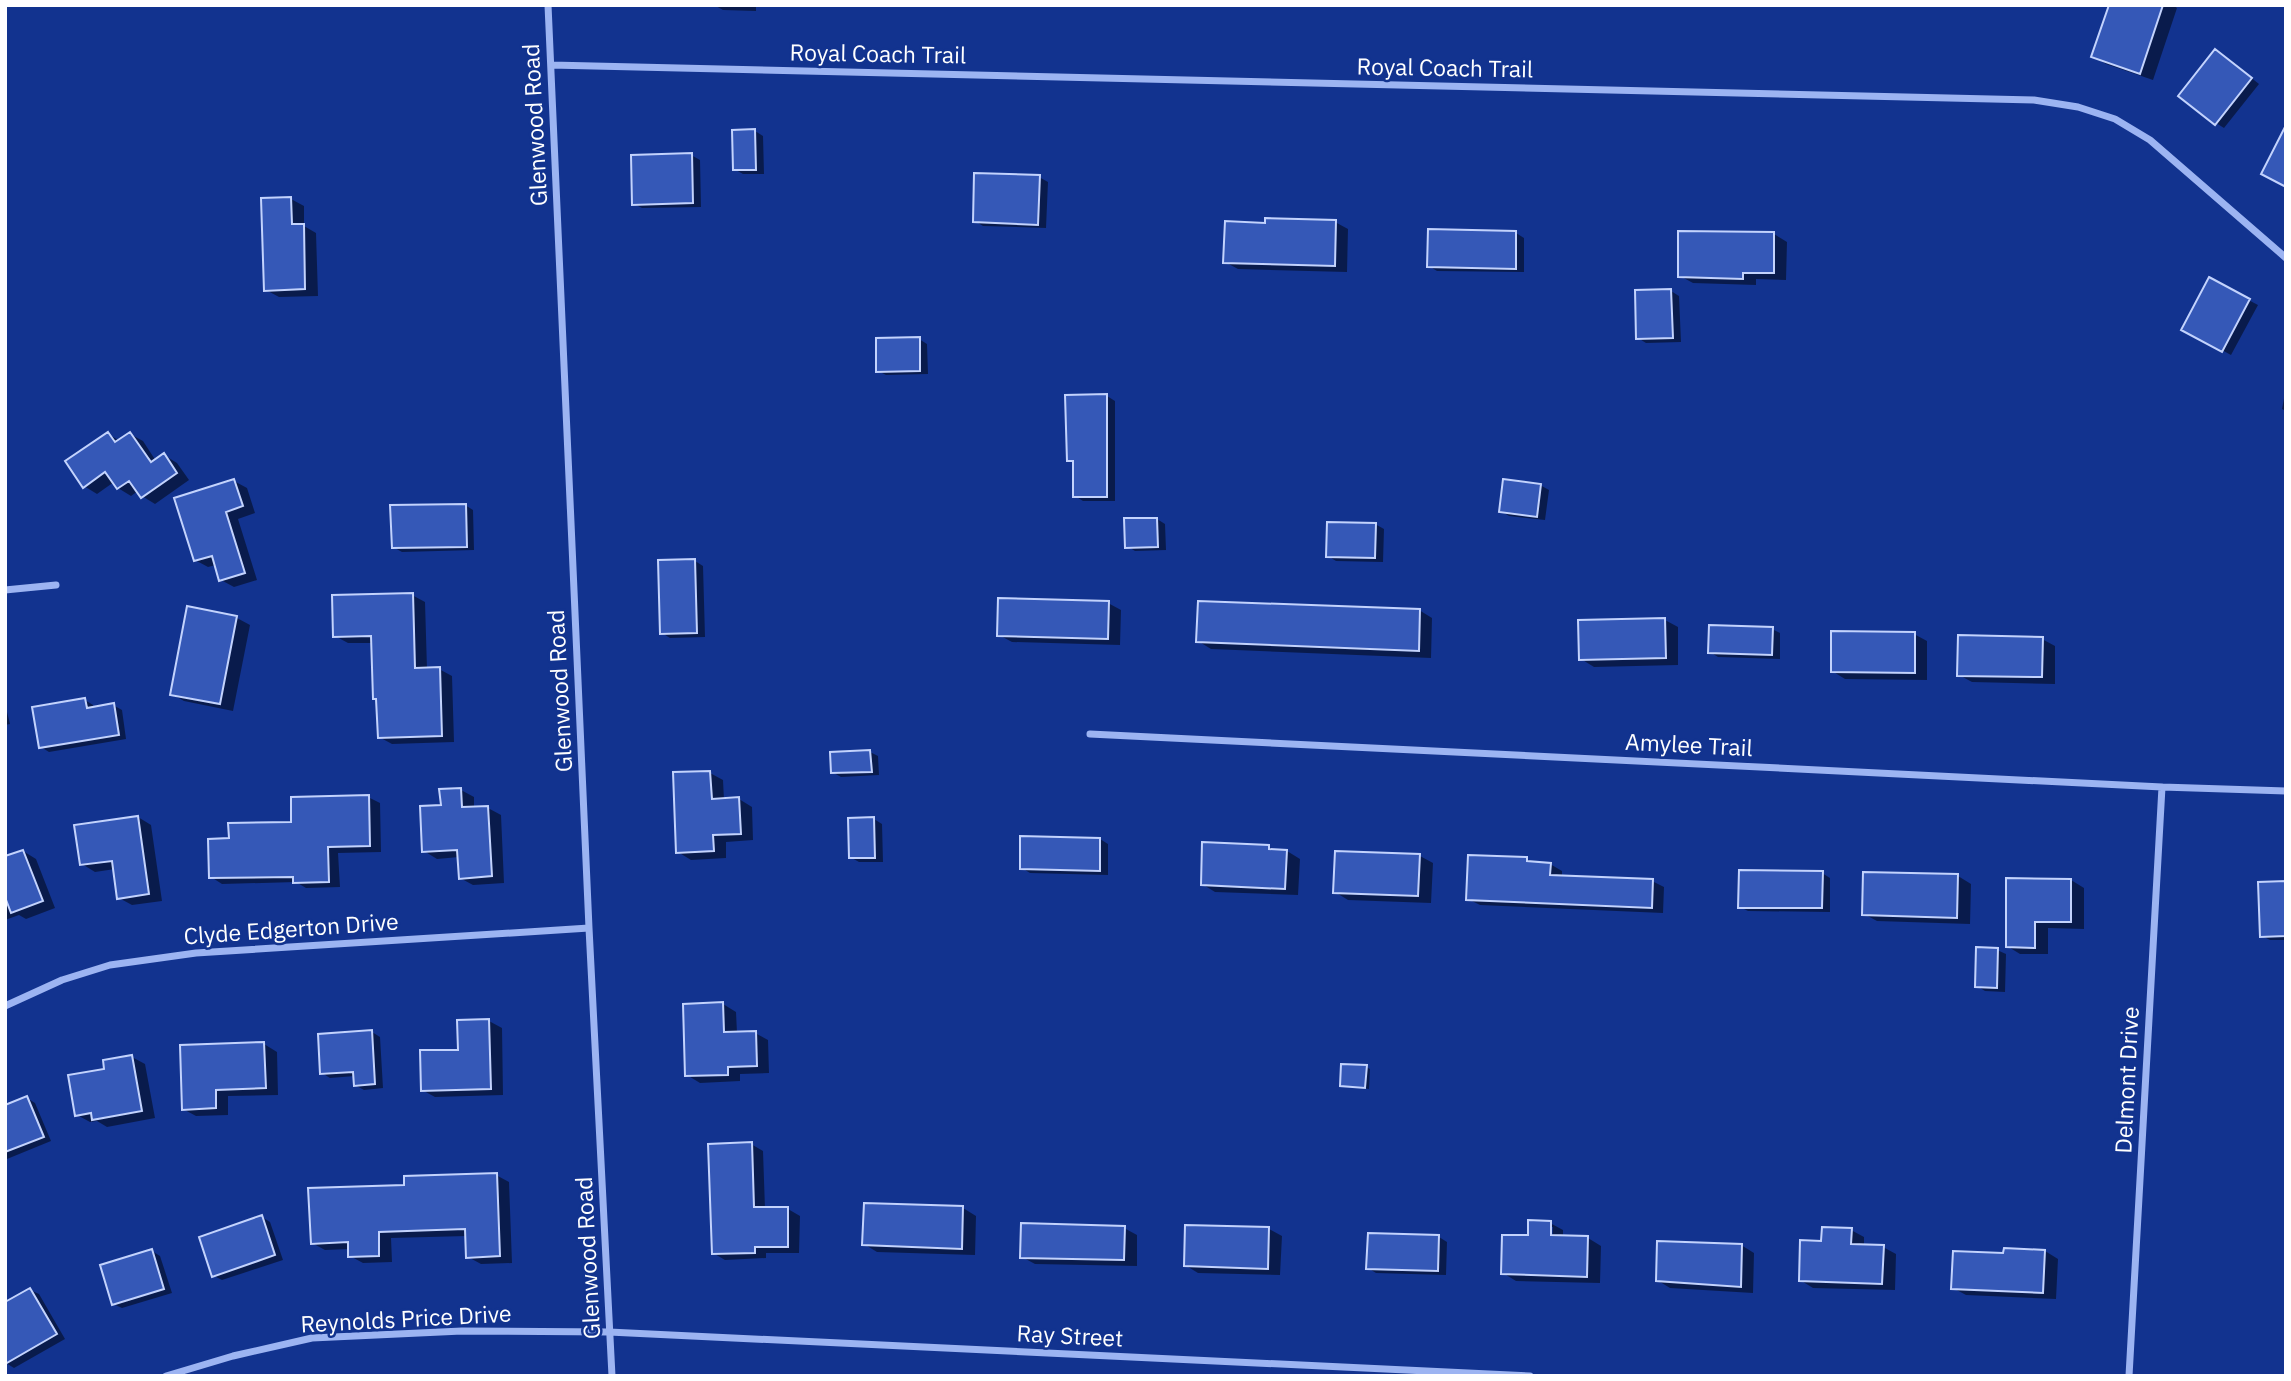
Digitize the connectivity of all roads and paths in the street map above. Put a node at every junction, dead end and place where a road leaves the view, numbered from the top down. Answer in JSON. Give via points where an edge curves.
{"nodes":[{"id":1,"x":548,"y":5,"type":"edge"},
{"id":2,"x":551,"y":65,"type":"junction"},
{"id":3,"x":2286,"y":258,"type":"edge"},
{"id":4,"x":56,"y":585,"type":"dead end"},
{"id":5,"x":5,"y":590,"type":"edge"},
{"id":6,"x":1090,"y":734,"type":"dead end"},
{"id":7,"x":2162,"y":787,"type":"junction"},
{"id":8,"x":2286,"y":790,"type":"edge"},
{"id":9,"x":589,"y":928,"type":"junction"},
{"id":10,"x":5,"y":1006,"type":"edge"},
{"id":11,"x":610,"y":1332,"type":"junction"},
{"id":12,"x":166,"y":1376,"type":"edge"},
{"id":13,"x":612,"y":1376,"type":"edge"},
{"id":14,"x":1530,"y":1376,"type":"edge"},
{"id":15,"x":2129,"y":1376,"type":"edge"}],
"edges":[{"from":1,"to":2,"type":"street","name":"Glenwood Road"},
{"from":2,"to":3,"type":"street","name":"Royal Coach Trail","via":[[2034,100],[2115,118],[2150,140]]},
{"from":2,"to":9,"type":"street","name":"Glenwood Road"},
{"from":4,"to":5,"type":"street"},
{"from":6,"to":7,"type":"street","name":"Amylee Trail"},
{"from":7,"to":8,"type":"street","name":"Amylee Trail"},
{"from":7,"to":15,"type":"street","name":"Delmont Drive"},
{"from":9,"to":10,"type":"street","name":"Clyde Edgerton Drive","via":[[209,952],[122,963],[62,980]]},
{"from":9,"to":11,"type":"street","name":"Glenwood Road"},
{"from":11,"to":12,"type":"street","name":"Reynolds Price Drive","via":[[462,1331],[312,1338]]},
{"from":11,"to":13,"type":"street","name":"Glenwood Road"},
{"from":11,"to":14,"type":"street","name":"Ray Street"}]}
